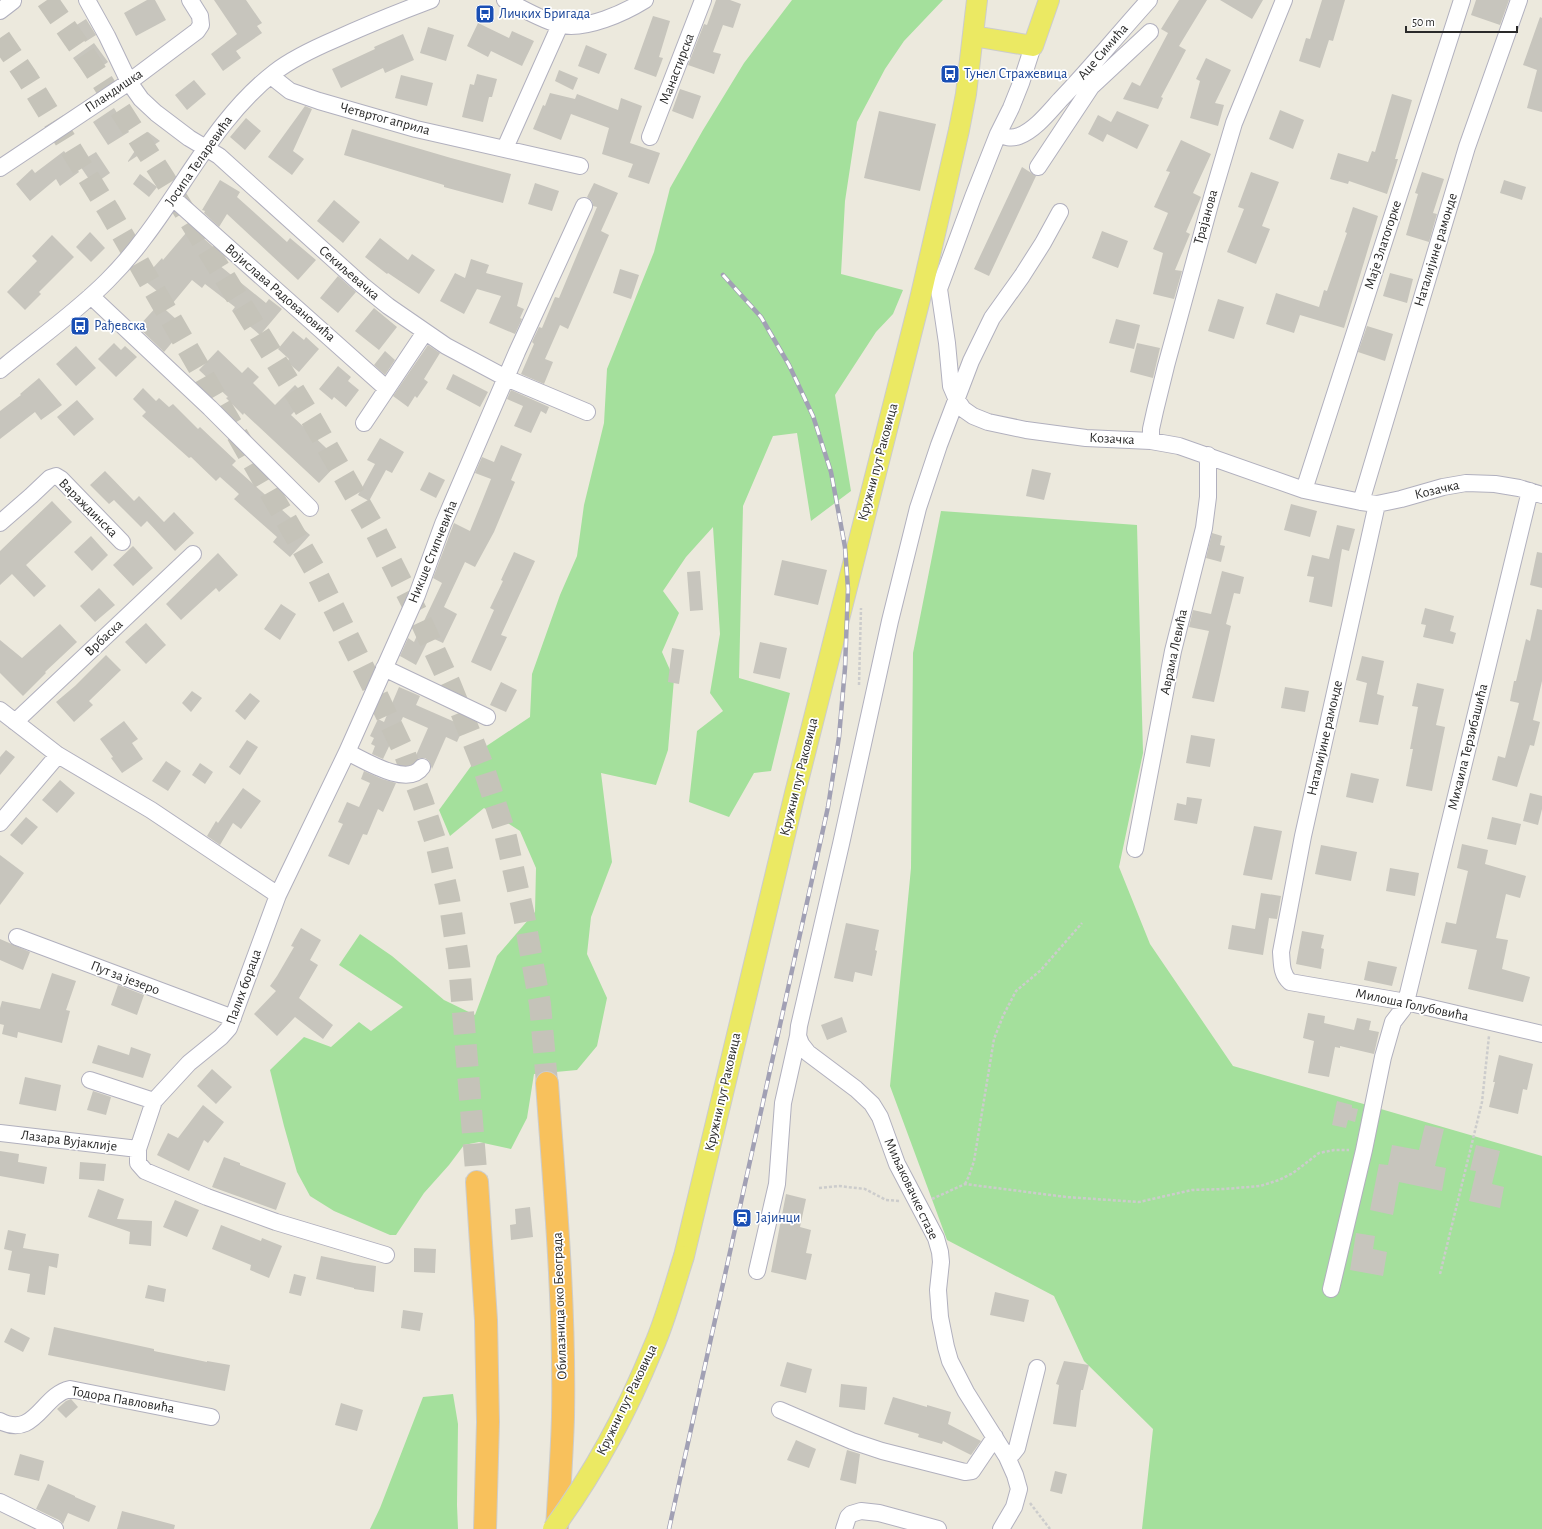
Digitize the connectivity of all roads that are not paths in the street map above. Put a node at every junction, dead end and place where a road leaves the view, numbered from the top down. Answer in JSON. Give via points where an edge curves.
{"nodes":[{"id":1,"x":87,"y":0,"type":"edge"},
{"id":2,"x":190,"y":0,"type":"edge"},
{"id":3,"x":431,"y":0,"type":"edge"},
{"id":4,"x":505,"y":0,"type":"edge"},
{"id":5,"x":646,"y":0,"type":"edge"},
{"id":6,"x":703,"y":0,"type":"edge"},
{"id":7,"x":977,"y":0,"type":"edge"},
{"id":8,"x":1049,"y":0,"type":"edge"},
{"id":9,"x":1149,"y":0,"type":"edge"},
{"id":10,"x":1284,"y":0,"type":"edge"},
{"id":11,"x":1462,"y":0,"type":"edge"},
{"id":12,"x":1519,"y":0,"type":"edge"},
{"id":13,"x":13,"y":1,"type":"dead end"},
{"id":14,"x":0,"y":12,"type":"edge"},
{"id":15,"x":560,"y":25,"type":"junction"},
{"id":16,"x":1150,"y":32,"type":"dead end"},
{"id":17,"x":973,"y":36,"type":"junction"},
{"id":18,"x":1033,"y":46,"type":"junction"},
{"id":19,"x":270,"y":76,"type":"junction"},
{"id":20,"x":129,"y":82,"type":"junction"},
{"id":21,"x":1085,"y":83,"type":"junction"},
{"id":22,"x":998,"y":134,"type":"junction"},
{"id":23,"x":650,"y":137,"type":"dead end"},
{"id":24,"x":206,"y":148,"type":"junction"},
{"id":25,"x":505,"y":148,"type":"junction"},
{"id":26,"x":580,"y":166,"type":"dead end"},
{"id":27,"x":1038,"y":167,"type":"dead end"},
{"id":28,"x":0,"y":168,"type":"edge"},
{"id":29,"x":173,"y":198,"type":"junction"},
{"id":30,"x":584,"y":206,"type":"dead end"},
{"id":31,"x":1060,"y":212,"type":"dead end"},
{"id":32,"x":91,"y":296,"type":"junction"},
{"id":33,"x":425,"y":332,"type":"junction"},
{"id":34,"x":0,"y":370,"type":"edge"},
{"id":35,"x":506,"y":378,"type":"junction"},
{"id":36,"x":387,"y":389,"type":"junction"},
{"id":37,"x":957,"y":400,"type":"junction"},
{"id":38,"x":587,"y":412,"type":"dead end"},
{"id":39,"x":364,"y":423,"type":"dead end"},
{"id":40,"x":1151,"y":441,"type":"junction"},
{"id":41,"x":1208,"y":455,"type":"junction"},
{"id":42,"x":1304,"y":490,"type":"junction"},
{"id":43,"x":1536,"y":493,"type":"edge"},
{"id":44,"x":1361,"y":502,"type":"junction"},
{"id":45,"x":1377,"y":504,"type":"junction"},
{"id":46,"x":310,"y":508,"type":"dead end"},
{"id":47,"x":0,"y":523,"type":"edge"},
{"id":48,"x":122,"y":542,"type":"dead end"},
{"id":49,"x":193,"y":554,"type":"dead end"},
{"id":50,"x":384,"y":668,"type":"junction"},
{"id":51,"x":0,"y":710,"type":"edge"},
{"id":52,"x":487,"y":717,"type":"dead end"},
{"id":53,"x":15,"y":722,"type":"junction"},
{"id":54,"x":347,"y":752,"type":"junction"},
{"id":55,"x":58,"y":755,"type":"junction"},
{"id":56,"x":422,"y":767,"type":"dead end"},
{"id":57,"x":0,"y":823,"type":"edge"},
{"id":58,"x":1135,"y":849,"type":"dead end"},
{"id":59,"x":278,"y":895,"type":"junction"},
{"id":60,"x":17,"y":937,"type":"dead end"},
{"id":61,"x":1284,"y":974,"type":"joint"},
{"id":62,"x":1406,"y":1002,"type":"junction"},
{"id":63,"x":233,"y":1018,"type":"junction"},
{"id":64,"x":1542,"y":1034,"type":"edge"},
{"id":65,"x":798,"y":1036,"type":"junction"},
{"id":66,"x":90,"y":1080,"type":"dead end"},
{"id":67,"x":547,"y":1083,"type":"tunnel mouth"},
{"id":68,"x":154,"y":1101,"type":"junction"},
{"id":69,"x":0,"y":1133,"type":"edge"},
{"id":70,"x":138,"y":1149,"type":"junction"},
{"id":71,"x":477,"y":1182,"type":"tunnel mouth"},
{"id":72,"x":386,"y":1255,"type":"dead end"},
{"id":73,"x":757,"y":1271,"type":"dead end"},
{"id":74,"x":1331,"y":1289,"type":"dead end"},
{"id":75,"x":1037,"y":1368,"type":"dead end"},
{"id":76,"x":780,"y":1410,"type":"dead end"},
{"id":77,"x":211,"y":1416,"type":"dead end"},
{"id":78,"x":0,"y":1421,"type":"edge"},
{"id":79,"x":995,"y":1436,"type":"junction"},
{"id":80,"x":1007,"y":1458,"type":"junction"},
{"id":81,"x":0,"y":1502,"type":"edge"},
{"id":82,"x":54,"y":1529,"type":"edge"},
{"id":83,"x":486,"y":1529,"type":"edge"},
{"id":84,"x":554,"y":1529,"type":"edge"},
{"id":85,"x":557,"y":1529,"type":"edge"},
{"id":86,"x":844,"y":1529,"type":"edge"},
{"id":87,"x":938,"y":1529,"type":"edge"},
{"id":88,"x":1001,"y":1529,"type":"edge"}],
"edges":[{"from":1,"to":20,"type":"street","name":"Секиљевачка"},
{"from":2,"to":20,"type":"street","name":"Пландишка","via":[[200,16],[201,25],[197,31]]},
{"from":3,"to":19,"type":"street","name":"Јосипа Теларевића","via":[[307,52]]},
{"from":4,"to":15,"type":"street"},
{"from":5,"to":15,"type":"street","via":[[598,21]]},
{"from":6,"to":23,"type":"street","name":"Манастирска"},
{"from":7,"to":17,"type":"main road","name":"Кружни пут Раковица"},
{"from":8,"to":18,"type":"main road"},
{"from":9,"to":21,"type":"street","name":"Аце Симића"},
{"from":10,"to":40,"type":"street","name":"Трајанова","via":[[1234,123],[1162,381]]},
{"from":11,"to":42,"type":"street","name":"Маје Златогорке"},
{"from":12,"to":44,"type":"street","name":"Наталијине рамонде","via":[[1465,154]]},
{"from":13,"to":14,"type":"street"},
{"from":15,"to":25,"type":"street"},
{"from":16,"to":21,"type":"street"},
{"from":17,"to":18,"type":"main road"},
{"from":17,"to":84,"type":"main road","name":"Кружни пут Раковица","bridge":true,"via":[[963,113],[920,299],[795,793],[684,1256],[654,1348],[591,1474]]},
{"from":18,"to":22,"type":"street","name":"Козачка","via":[[1022,84]]},
{"from":19,"to":24,"type":"street","name":"Јосипа Теларевића","via":[[224,122]]},
{"from":19,"to":25,"type":"street","name":"Четвртог априла","via":[[284,88],[319,101],[416,129]]},
{"from":20,"to":24,"type":"street","name":"Секиљевачка","via":[[141,99],[156,113]]},
{"from":20,"to":28,"type":"street","name":"Пландишка"},
{"from":21,"to":22,"type":"street","name":"Аце Симића","via":[[1025,133],[1010,138]]},
{"from":21,"to":27,"type":"street"},
{"from":22,"to":37,"type":"street","name":"Козачка","via":[[939,289],[950,379]]},
{"from":24,"to":29,"type":"street","name":"Јосипа Теларевића"},
{"from":24,"to":33,"type":"street","name":"Секиљевачка","via":[[219,156],[362,285]]},
{"from":25,"to":26,"type":"street","name":"Четвртог априла"},
{"from":29,"to":32,"type":"street","name":"Јосипа Теларевића","via":[[122,266]]},
{"from":29,"to":36,"type":"street","name":"Војислава Радовановића"},
{"from":30,"to":35,"type":"street","name":"Никше Стипчевића"},
{"from":31,"to":37,"type":"street","via":[[1043,243],[992,318],[971,361]]},
{"from":32,"to":34,"type":"street","name":"Јосипа Теларевића"},
{"from":32,"to":46,"type":"street","via":[[220,418]]},
{"from":33,"to":35,"type":"street","name":"Секиљевачка"},
{"from":33,"to":36,"type":"street"},
{"from":35,"to":38,"type":"street","name":"Секиљевачка"},
{"from":35,"to":50,"type":"street","name":"Никше Стипчевића","via":[[443,524],[417,595]]},
{"from":36,"to":39,"type":"street"},
{"from":37,"to":40,"type":"street","name":"Козачка","via":[[963,409],[973,416],[1004,426],[1078,437]]},
{"from":37,"to":65,"type":"street","via":[[916,515],[888,628]]},
{"from":40,"to":41,"type":"street","name":"Козачка"},
{"from":41,"to":42,"type":"street","name":"Козачка"},
{"from":41,"to":58,"type":"street","name":"Аврама Левића","via":[[1208,497],[1204,528],[1173,651]]},
{"from":42,"to":44,"type":"street","name":"Козачка"},
{"from":43,"to":45,"type":"street","name":"Козачка","via":[[1495,484],[1466,483]]},
{"from":43,"to":62,"type":"street","name":"Михаила Терзибашића"},
{"from":44,"to":45,"type":"street","name":"Козачка"},
{"from":45,"to":61,"type":"street","name":"Наталијине рамонде","via":[[1303,836],[1281,952]]},
{"from":47,"to":48,"type":"street","name":"Вараждинска","via":[[50,478],[56,476]]},
{"from":49,"to":53,"type":"street","name":"Врбаска"},
{"from":50,"to":52,"type":"street"},
{"from":50,"to":54,"type":"street","name":"Никше Стипчевића"},
{"from":51,"to":53,"type":"street"},
{"from":53,"to":55,"type":"street"},
{"from":54,"to":56,"type":"street","via":[[395,774],[413,775]]},
{"from":54,"to":59,"type":"street","name":"Никше Стипчевића"},
{"from":55,"to":57,"type":"street"},
{"from":55,"to":59,"type":"street","via":[[151,810]]},
{"from":59,"to":63,"type":"street","name":"Палих бораца"},
{"from":60,"to":63,"type":"street","name":"Пут за језеро"},
{"from":61,"to":62,"type":"street","name":"Милоша Голубовића","via":[[1290,982]]},
{"from":62,"to":64,"type":"street","name":"Милоша Голубовића"},
{"from":62,"to":74,"type":"street","name":"Михаила Терзибашића","via":[[1390,1030]]},
{"from":63,"to":68,"type":"street","name":"Палих бораца","via":[[227,1032],[188,1063]]},
{"from":65,"to":73,"type":"street","via":[[783,1103],[776,1184]]},
{"from":65,"to":79,"type":"street","name":"Миљаковачке стазе","via":[[808,1053],[856,1089],[872,1104],[880,1117],[897,1164],[936,1238],[941,1262],[938,1290],[940,1317],[950,1361],[966,1392]]},
{"from":66,"to":68,"type":"street"},
{"from":67,"to":85,"type":"highway","name":"Обилазница око Београда","via":[[558,1240],[562,1345],[563,1417]]},
{"from":68,"to":70,"type":"street","name":"Палих бораца"},
{"from":69,"to":70,"type":"street","name":"Лазара Вујаклије"},
{"from":70,"to":72,"type":"street","via":[[138,1163],[145,1171],[276,1222]]},
{"from":71,"to":83,"type":"highway","via":[[486,1328]]},
{"from":75,"to":80,"type":"street","via":[[1017,1448]]},
{"from":76,"to":79,"type":"street","via":[[867,1446],[965,1472],[972,1471]]},
{"from":77,"to":78,"type":"street","name":"Тодора Павловића","via":[[70,1388],[61,1392],[37,1415],[21,1425]]},
{"from":79,"to":80,"type":"street","name":"Миљаковачке стазе"},
{"from":80,"to":88,"type":"street","name":"Миљаковачке стазе","via":[[1019,1489],[1014,1507]]},
{"from":81,"to":82,"type":"street"},
{"from":86,"to":87,"type":"street","via":[[851,1514],[861,1511]]}]}
